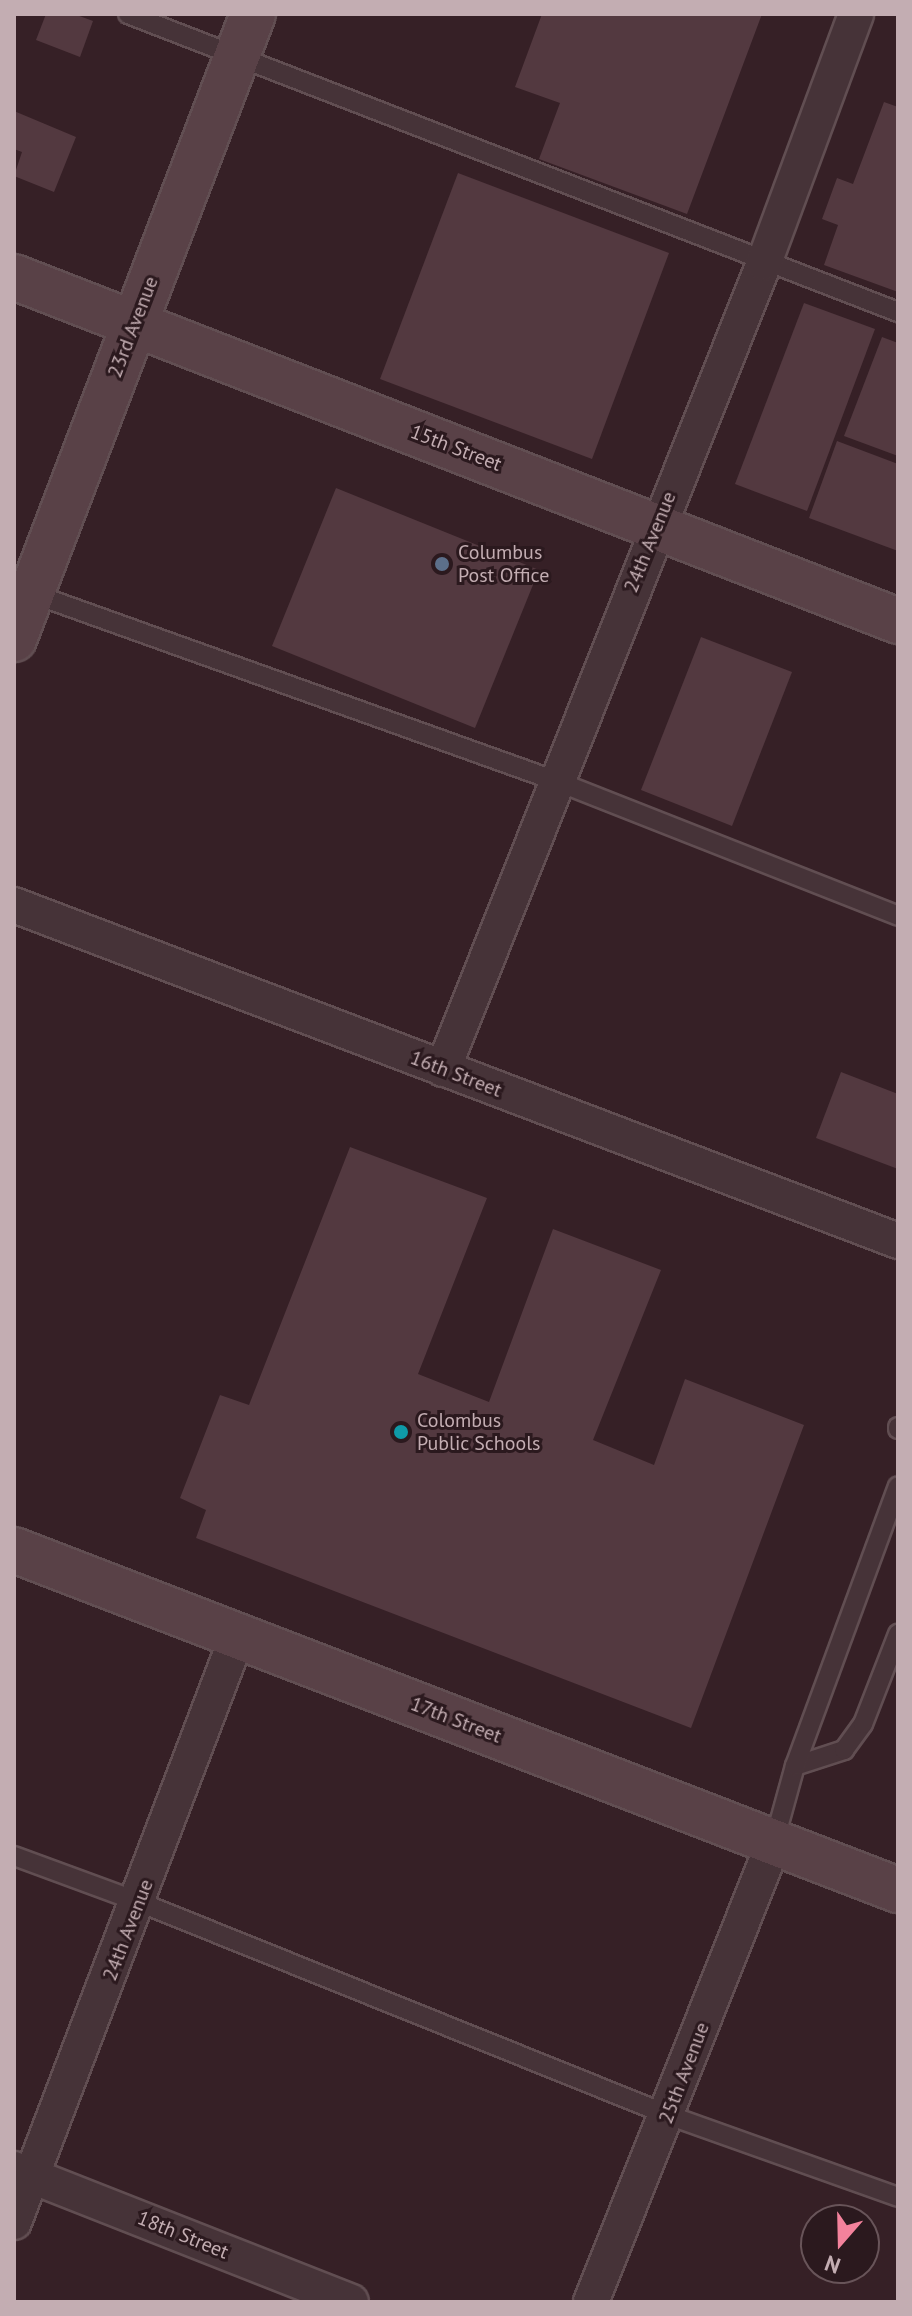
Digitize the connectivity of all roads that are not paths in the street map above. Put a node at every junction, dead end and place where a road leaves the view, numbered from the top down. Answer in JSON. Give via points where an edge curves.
{"nodes":[{"id":1,"x":128,"y":14,"type":"edge"},
{"id":2,"x":253,"y":14,"type":"edge"},
{"id":3,"x":856,"y":14,"type":"edge"},
{"id":4,"x":235,"y":58,"type":"junction"},
{"id":5,"x":764,"y":263,"type":"junction"},
{"id":6,"x":14,"y":277,"type":"edge"},
{"id":7,"x":898,"y":312,"type":"edge"},
{"id":8,"x":134,"y":324,"type":"junction"},
{"id":9,"x":657,"y":525,"type":"junction"},
{"id":10,"x":24,"y":590,"type":"edge"},
{"id":11,"x":898,"y":621,"type":"edge"},
{"id":12,"x":14,"y":639,"type":"edge"},
{"id":13,"x":556,"y":781,"type":"junction"},
{"id":14,"x":14,"y":905,"type":"edge"},
{"id":15,"x":898,"y":916,"type":"edge"},
{"id":16,"x":443,"y":1069,"type":"junction"},
{"id":17,"x":898,"y":1241,"type":"edge"},
{"id":18,"x":898,"y":1486,"type":"edge"},
{"id":19,"x":14,"y":1550,"type":"edge"},
{"id":20,"x":898,"y":1634,"type":"edge"},
{"id":21,"x":237,"y":1637,"type":"junction"},
{"id":22,"x":795,"y":1766,"type":"junction"},
{"id":23,"x":774,"y":1842,"type":"junction"},
{"id":24,"x":14,"y":1856,"type":"edge"},
{"id":25,"x":898,"y":1890,"type":"edge"},
{"id":26,"x":139,"y":1902,"type":"junction"},
{"id":27,"x":668,"y":2115,"type":"junction"},
{"id":28,"x":23,"y":2173,"type":"edge"},
{"id":29,"x":898,"y":2197,"type":"edge"},
{"id":30,"x":14,"y":2222,"type":"edge"},
{"id":31,"x":351,"y":2302,"type":"edge"},
{"id":32,"x":591,"y":2302,"type":"edge"}],
"edges":[{"from":1,"to":4,"type":"lane"},
{"from":2,"to":4,"type":"main road","name":"23rd Avenue"},
{"from":3,"to":5,"type":"street","name":"24th Avenue"},
{"from":4,"to":5,"type":"lane"},
{"from":4,"to":8,"type":"main road","name":"23rd Avenue"},
{"from":5,"to":7,"type":"lane"},
{"from":5,"to":9,"type":"street","name":"24th Avenue"},
{"from":6,"to":8,"type":"main road","name":"15th Street"},
{"from":8,"to":9,"type":"main road","name":"15th Street"},
{"from":8,"to":10,"type":"main road","name":"23rd Avenue"},
{"from":9,"to":11,"type":"main road","name":"15th Street"},
{"from":9,"to":13,"type":"street","name":"24th Avenue"},
{"from":10,"to":12,"type":"main road","name":"23rd Avenue"},
{"from":10,"to":13,"type":"lane"},
{"from":13,"to":15,"type":"lane"},
{"from":13,"to":16,"type":"street","name":"24th Avenue"},
{"from":14,"to":16,"type":"street","name":"16th Street"},
{"from":16,"to":17,"type":"street","name":"16th Street"},
{"from":18,"to":22,"type":"lane"},
{"from":19,"to":21,"type":"main road","name":"17th Street"},
{"from":20,"to":22,"type":"lane","via":[[863,1724],[844,1750]]},
{"from":21,"to":23,"type":"main road","name":"17th Street"},
{"from":21,"to":26,"type":"street","name":"24th Avenue"},
{"from":22,"to":23,"type":"lane"},
{"from":23,"to":25,"type":"main road","name":"17th Street"},
{"from":23,"to":27,"type":"street","name":"25th Avenue"},
{"from":24,"to":26,"type":"lane"},
{"from":26,"to":27,"type":"lane"},
{"from":26,"to":28,"type":"street","name":"24th Avenue"},
{"from":27,"to":29,"type":"lane"},
{"from":27,"to":32,"type":"street","name":"25th Avenue"},
{"from":28,"to":30,"type":"street","name":"24th Avenue"},
{"from":28,"to":31,"type":"street","name":"18th Street"}]}
